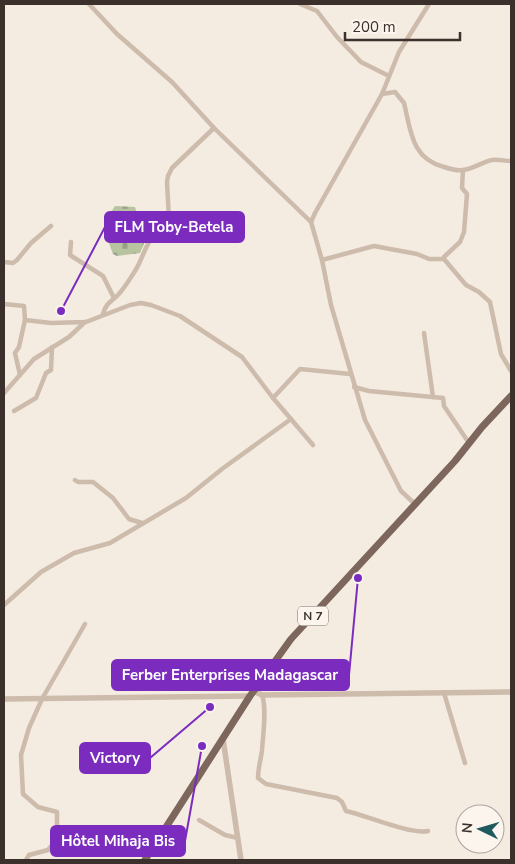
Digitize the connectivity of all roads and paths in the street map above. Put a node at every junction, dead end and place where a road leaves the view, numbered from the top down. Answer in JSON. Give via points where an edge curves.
{"nodes":[{"id":1,"x":89,"y":4,"type":"edge"},
{"id":2,"x":300,"y":4,"type":"edge"},
{"id":3,"x":429,"y":4,"type":"edge"},
{"id":4,"x":390,"y":76,"type":"junction"},
{"id":5,"x":382,"y":94,"type":"junction"},
{"id":6,"x":214,"y":128,"type":"junction"},
{"id":7,"x":511,"y":160,"type":"edge"},
{"id":8,"x":463,"y":170,"type":"junction"},
{"id":9,"x":311,"y":222,"type":"junction"},
{"id":10,"x":51,"y":226,"type":"dead end"},
{"id":11,"x":71,"y":242,"type":"dead end"},
{"id":12,"x":444,"y":259,"type":"junction"},
{"id":13,"x":322,"y":260,"type":"junction"},
{"id":14,"x":4,"y":262,"type":"edge"},
{"id":15,"x":114,"y":298,"type":"junction"},
{"id":16,"x":4,"y":304,"type":"edge"},
{"id":17,"x":103,"y":314,"type":"junction"},
{"id":18,"x":25,"y":320,"type":"junction"},
{"id":19,"x":86,"y":322,"type":"junction"},
{"id":20,"x":424,"y":333,"type":"dead end"},
{"id":21,"x":52,"y":347,"type":"junction"},
{"id":22,"x":511,"y":371,"type":"edge"},
{"id":23,"x":350,"y":374,"type":"junction"},
{"id":24,"x":20,"y":376,"type":"junction"},
{"id":25,"x":354,"y":387,"type":"junction"},
{"id":26,"x":4,"y":393,"type":"edge"},
{"id":27,"x":511,"y":396,"type":"edge"},
{"id":28,"x":433,"y":397,"type":"junction"},
{"id":29,"x":273,"y":398,"type":"junction"},
{"id":30,"x":14,"y":411,"type":"dead end"},
{"id":31,"x":291,"y":419,"type":"junction"},
{"id":32,"x":469,"y":443,"type":"junction"},
{"id":33,"x":313,"y":445,"type":"dead end"},
{"id":34,"x":75,"y":480,"type":"dead end"},
{"id":35,"x":415,"y":504,"type":"junction"},
{"id":36,"x":142,"y":523,"type":"junction"},
{"id":37,"x":4,"y":605,"type":"edge"},
{"id":38,"x":85,"y":624,"type":"dead end"},
{"id":39,"x":511,"y":692,"type":"edge"},
{"id":40,"x":252,"y":693,"type":"junction"},
{"id":41,"x":444,"y":693,"type":"junction"},
{"id":42,"x":262,"y":695,"type":"junction"},
{"id":43,"x":42,"y":698,"type":"junction"},
{"id":44,"x":4,"y":699,"type":"edge"},
{"id":45,"x":223,"y":739,"type":"junction"},
{"id":46,"x":465,"y":763,"type":"dead end"},
{"id":47,"x":199,"y":820,"type":"dead end"},
{"id":48,"x":428,"y":831,"type":"dead end"},
{"id":49,"x":238,"y":838,"type":"junction"},
{"id":50,"x":26,"y":860,"type":"edge"},
{"id":51,"x":145,"y":860,"type":"edge"},
{"id":52,"x":241,"y":860,"type":"edge"}],
"edges":[{"from":1,"to":6,"type":"street","via":[[117,34],[172,82]]},
{"from":2,"to":4,"type":"street","via":[[317,12],[361,62]]},
{"from":3,"to":4,"type":"street","via":[[399,52]]},
{"from":4,"to":5,"type":"street"},
{"from":5,"to":8,"type":"street","via":[[395,92],[404,103],[412,141],[420,153],[437,165]]},
{"from":5,"to":9,"type":"street"},
{"from":6,"to":9,"type":"street"},
{"from":6,"to":15,"type":"street","via":[[172,168],[168,176],[170,238],[153,236],[137,268]]},
{"from":7,"to":8,"type":"street","via":[[493,160]]},
{"from":8,"to":12,"type":"street","via":[[462,188],[467,194],[464,232],[460,242]]},
{"from":9,"to":13,"type":"street"},
{"from":10,"to":14,"type":"street","via":[[17,260]]},
{"from":11,"to":15,"type":"street","via":[[70,256],[103,276]]},
{"from":12,"to":13,"type":"street","via":[[429,259],[374,246]]},
{"from":12,"to":22,"type":"street","via":[[466,285],[490,302],[501,354]]},
{"from":13,"to":23,"type":"street"},
{"from":15,"to":17,"type":"street"},
{"from":16,"to":18,"type":"street","via":[[24,306]]},
{"from":17,"to":19,"type":"street"},
{"from":17,"to":29,"type":"street","via":[[141,303],[180,316],[242,358]]},
{"from":18,"to":19,"type":"street"},
{"from":18,"to":24,"type":"street","via":[[15,353]]},
{"from":19,"to":21,"type":"street"},
{"from":20,"to":28,"type":"street"},
{"from":21,"to":24,"type":"street","via":[[34,359]]},
{"from":21,"to":30,"type":"street","via":[[51,370],[46,373],[36,398]]},
{"from":23,"to":25,"type":"street"},
{"from":23,"to":29,"type":"street","via":[[300,369]]},
{"from":24,"to":26,"type":"street"},
{"from":25,"to":28,"type":"street"},
{"from":25,"to":35,"type":"street","via":[[365,420],[401,491]]},
{"from":27,"to":32,"type":"main road","number":"N 7"},
{"from":28,"to":32,"type":"street","via":[[443,398],[444,406]]},
{"from":29,"to":31,"type":"street"},
{"from":31,"to":33,"type":"street"},
{"from":31,"to":36,"type":"street","via":[[186,498]]},
{"from":32,"to":35,"type":"main road","number":"N 7"},
{"from":34,"to":36,"type":"street","via":[[92,482],[113,498],[129,519]]},
{"from":35,"to":40,"type":"main road","number":"N 7","via":[[291,638]]},
{"from":36,"to":37,"type":"street","via":[[110,543],[74,553],[41,572]]},
{"from":38,"to":43,"type":"street"},
{"from":39,"to":41,"type":"street"},
{"from":40,"to":42,"type":"street"},
{"from":40,"to":43,"type":"street"},
{"from":40,"to":45,"type":"main road","number":"N 7"},
{"from":41,"to":42,"type":"street"},
{"from":41,"to":46,"type":"street"},
{"from":42,"to":48,"type":"street","via":[[262,751],[258,778],[266,784],[338,798],[346,810],[412,830]]},
{"from":43,"to":44,"type":"street"},
{"from":43,"to":50,"type":"street","via":[[21,755],[23,794],[38,807],[57,812],[57,839],[48,850],[29,855]]},
{"from":45,"to":49,"type":"street"},
{"from":45,"to":51,"type":"main road","number":"N 7"},
{"from":47,"to":49,"type":"street"},
{"from":49,"to":52,"type":"street"}]}
